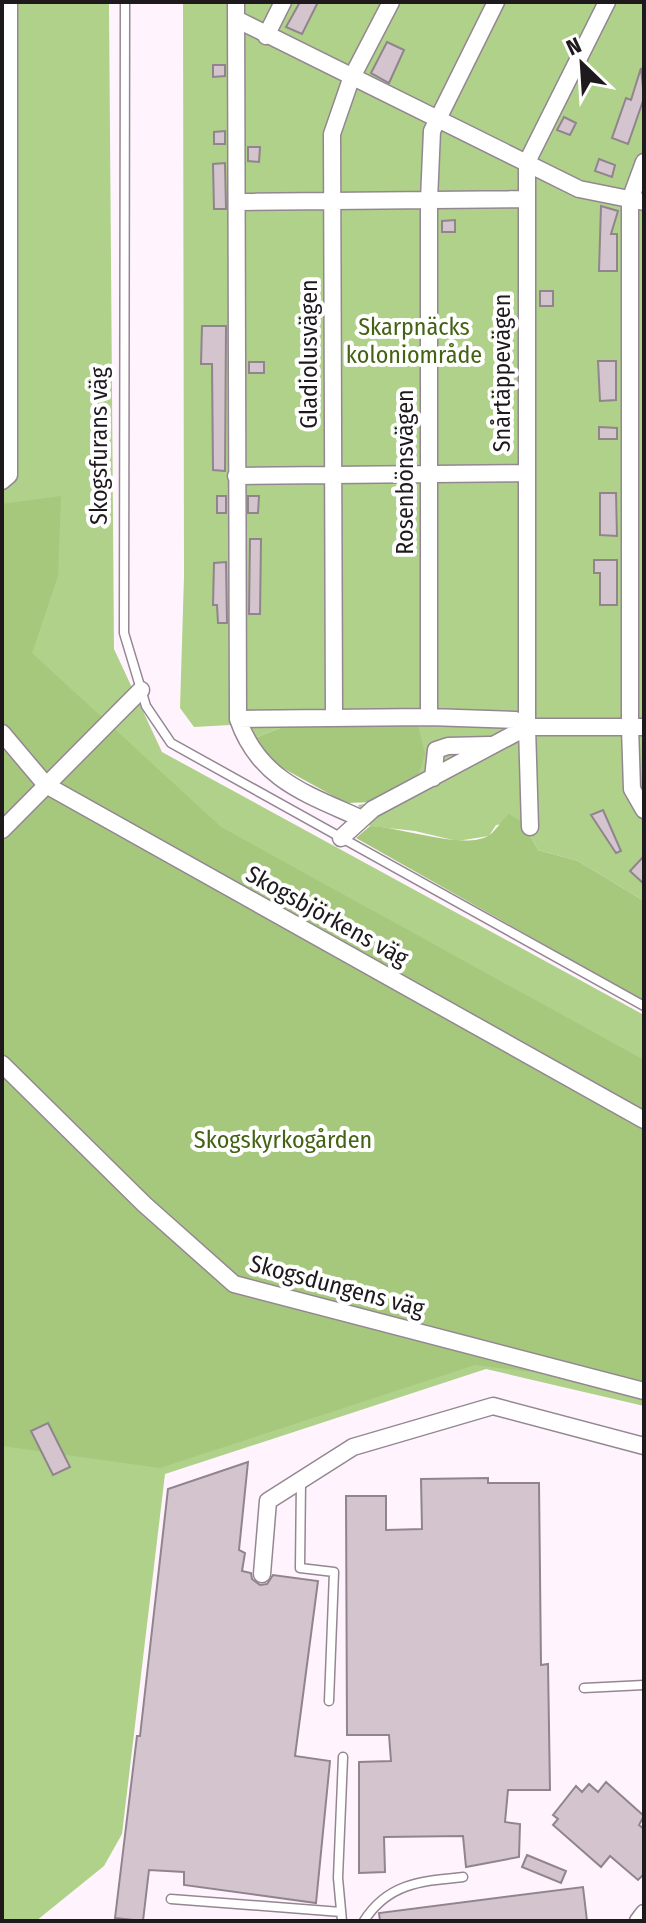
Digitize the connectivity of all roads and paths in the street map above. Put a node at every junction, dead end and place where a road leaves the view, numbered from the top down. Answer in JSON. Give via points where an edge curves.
{"nodes":[{"id":1,"x":9,"y":2,"type":"edge"},
{"id":2,"x":125,"y":2,"type":"edge"},
{"id":3,"x":283,"y":2,"type":"edge"},
{"id":4,"x":391,"y":2,"type":"edge"},
{"id":5,"x":496,"y":2,"type":"edge"},
{"id":6,"x":607,"y":2,"type":"edge"},
{"id":7,"x":236,"y":11,"type":"edge"},
{"id":8,"x":266,"y":36,"type":"junction"},
{"id":9,"x":351,"y":79,"type":"junction"},
{"id":10,"x":438,"y":117,"type":"junction"},
{"id":11,"x":527,"y":162,"type":"junction"},
{"id":12,"x":644,"y":162,"type":"edge"},
{"id":13,"x":526,"y":199,"type":"junction"},
{"id":14,"x":429,"y":200,"type":"junction"},
{"id":15,"x":333,"y":201,"type":"junction"},
{"id":16,"x":637,"y":201,"type":"edge"},
{"id":17,"x":238,"y":202,"type":"junction"},
{"id":18,"x":526,"y":473,"type":"junction"},
{"id":19,"x":428,"y":474,"type":"junction"},
{"id":20,"x":333,"y":475,"type":"junction"},
{"id":21,"x":236,"y":476,"type":"junction"},
{"id":22,"x":2,"y":481,"type":"edge"},
{"id":23,"x":638,"y":518,"type":"edge"},
{"id":24,"x":141,"y":690,"type":"junction"},
{"id":25,"x":429,"y":717,"type":"junction"},
{"id":26,"x":334,"y":718,"type":"junction"},
{"id":27,"x":238,"y":719,"type":"junction"},
{"id":28,"x":527,"y":727,"type":"junction"},
{"id":29,"x":637,"y":727,"type":"edge"},
{"id":30,"x":2,"y":733,"type":"edge"},
{"id":31,"x":495,"y":745,"type":"junction"},
{"id":32,"x":433,"y":778,"type":"junction"},
{"id":33,"x":46,"y":785,"type":"junction"},
{"id":34,"x":644,"y":810,"type":"edge"},
{"id":35,"x":362,"y":819,"type":"junction"},
{"id":36,"x":530,"y":827,"type":"dead end"},
{"id":37,"x":2,"y":830,"type":"edge"},
{"id":38,"x":341,"y":838,"type":"junction"},
{"id":39,"x":644,"y":1006,"type":"edge"},
{"id":40,"x":2,"y":1064,"type":"edge"},
{"id":41,"x":644,"y":1120,"type":"edge"},
{"id":42,"x":644,"y":1391,"type":"edge"},
{"id":43,"x":644,"y":1446,"type":"edge"},
{"id":44,"x":301,"y":1480,"type":"junction"},
{"id":45,"x":262,"y":1574,"type":"dead end"},
{"id":46,"x":644,"y":1685,"type":"edge"},
{"id":47,"x":584,"y":1688,"type":"dead end"},
{"id":48,"x":329,"y":1701,"type":"dead end"},
{"id":49,"x":343,"y":1757,"type":"dead end"},
{"id":50,"x":463,"y":1877,"type":"dead end"},
{"id":51,"x":171,"y":1899,"type":"dead end"},
{"id":52,"x":644,"y":1913,"type":"edge"},
{"id":53,"x":342,"y":1916,"type":"edge"},
{"id":54,"x":364,"y":1921,"type":"edge"},
{"id":55,"x":638,"y":1921,"type":"edge"}],
"edges":[{"from":1,"to":22,"type":"street","via":[[9,475]]},
{"from":2,"to":24,"type":"lane","name":"Skogsfurans väg","via":[[124,633]]},
{"from":3,"to":8,"type":"street"},
{"from":4,"to":9,"type":"street","name":"Gladiolusvägen"},
{"from":5,"to":10,"type":"street","name":"Rosenbönsvägen"},
{"from":6,"to":11,"type":"street","name":"Snårtäppevägen"},
{"from":7,"to":8,"type":"street"},
{"from":7,"to":17,"type":"street"},
{"from":8,"to":9,"type":"street"},
{"from":9,"to":10,"type":"street"},
{"from":9,"to":15,"type":"street","name":"Gladiolusvägen","via":[[332,134]]},
{"from":10,"to":11,"type":"street"},
{"from":10,"to":14,"type":"street","name":"Rosenbönsvägen","via":[[432,131]]},
{"from":11,"to":13,"type":"street","name":"Snårtäppevägen"},
{"from":11,"to":16,"type":"street","via":[[579,189]]},
{"from":12,"to":16,"type":"street"},
{"from":13,"to":14,"type":"street"},
{"from":13,"to":18,"type":"street","name":"Snårtäppevägen"},
{"from":14,"to":15,"type":"street"},
{"from":14,"to":19,"type":"street","name":"Rosenbönsvägen"},
{"from":15,"to":17,"type":"street"},
{"from":15,"to":20,"type":"street","name":"Gladiolusvägen"},
{"from":16,"to":23,"type":"street"},
{"from":17,"to":21,"type":"street"},
{"from":18,"to":19,"type":"street"},
{"from":18,"to":28,"type":"street","name":"Snårtäppevägen"},
{"from":19,"to":20,"type":"street"},
{"from":19,"to":25,"type":"street","name":"Rosenbönsvägen"},
{"from":20,"to":21,"type":"street"},
{"from":20,"to":26,"type":"street","name":"Gladiolusvägen"},
{"from":21,"to":27,"type":"street"},
{"from":23,"to":29,"type":"street"},
{"from":24,"to":33,"type":"street"},
{"from":24,"to":38,"type":"lane","name":"Skogsfurans väg","via":[[171,743]]},
{"from":25,"to":26,"type":"street"},
{"from":25,"to":28,"type":"street","via":[[515,720]]},
{"from":26,"to":27,"type":"street"},
{"from":27,"to":35,"type":"street","via":[[253,754],[271,774]]},
{"from":28,"to":29,"type":"street"},
{"from":28,"to":31,"type":"street"},
{"from":28,"to":36,"type":"street","name":"Snårtäppevägen"},
{"from":29,"to":34,"type":"street","via":[[632,789]]},
{"from":30,"to":33,"type":"street","name":"Skogsbjörkens väg"},
{"from":31,"to":32,"type":"street"},
{"from":31,"to":32,"type":"street","via":[[436,750]]},
{"from":32,"to":35,"type":"street"},
{"from":33,"to":37,"type":"street"},
{"from":33,"to":41,"type":"street","name":"Skogsbjörkens väg"},
{"from":35,"to":38,"type":"street"},
{"from":38,"to":39,"type":"lane","name":"Skogsfurans väg"},
{"from":40,"to":42,"type":"street","name":"Skogsdungens väg","via":[[234,1284]]},
{"from":43,"to":44,"type":"street","via":[[493,1406],[353,1447]]},
{"from":44,"to":45,"type":"street","via":[[268,1501]]},
{"from":44,"to":48,"type":"lane","via":[[300,1568],[334,1572]]},
{"from":46,"to":47,"type":"lane"},
{"from":49,"to":53,"type":"lane","via":[[338,1878]]},
{"from":50,"to":54,"type":"lane","via":[[411,1882],[387,1894]]},
{"from":51,"to":53,"type":"lane"},
{"from":52,"to":55,"type":"street"}]}
